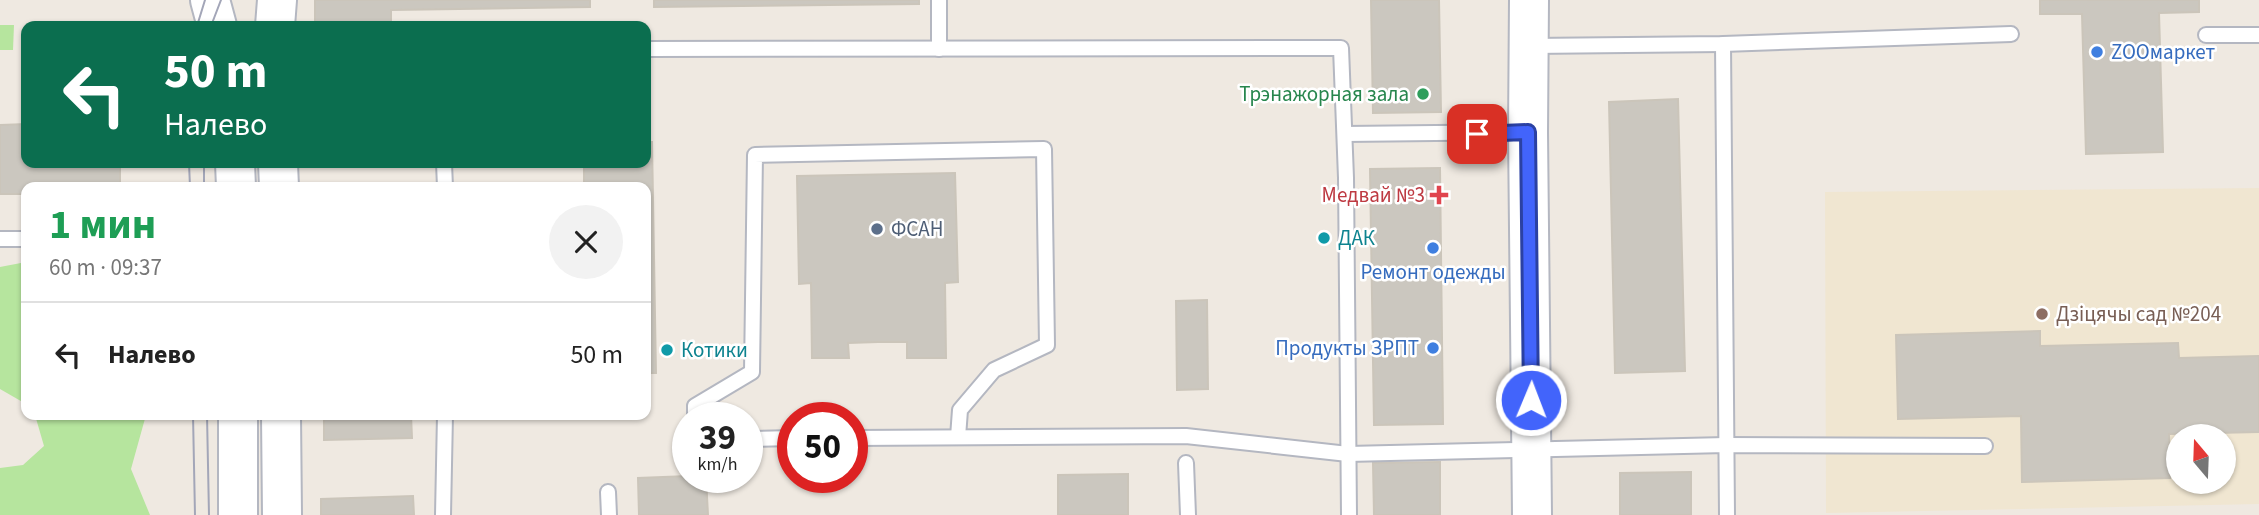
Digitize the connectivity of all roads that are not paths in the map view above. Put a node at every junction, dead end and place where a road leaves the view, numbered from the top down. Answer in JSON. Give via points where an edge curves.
{"nodes":[{"id":1,"x":209,"y":0,"type":"edge"},
{"id":2,"x":277,"y":0,"type":"edge"},
{"id":3,"x":939,"y":0,"type":"edge"},
{"id":4,"x":1529,"y":0,"type":"edge"},
{"id":5,"x":215,"y":21,"type":"edge"},
{"id":6,"x":275,"y":21,"type":"edge"},
{"id":7,"x":2011,"y":34,"type":"dead end"},
{"id":8,"x":2206,"y":35,"type":"dead end"},
{"id":9,"x":2259,"y":35,"type":"edge"},
{"id":10,"x":1723,"y":44,"type":"junction"},
{"id":11,"x":1529,"y":46,"type":"junction"},
{"id":12,"x":651,"y":49,"type":"edge"},
{"id":13,"x":939,"y":49,"type":"junction"},
{"id":14,"x":1528,"y":132,"type":"junction"},
{"id":15,"x":1345,"y":134,"type":"junction"},
{"id":16,"x":0,"y":239,"type":"edge"},
{"id":17,"x":21,"y":239,"type":"edge"},
{"id":18,"x":702,"y":402,"type":"edge"},
{"id":19,"x":237,"y":420,"type":"edge"},
{"id":20,"x":281,"y":420,"type":"edge"},
{"id":21,"x":445,"y":420,"type":"edge"},
{"id":22,"x":958,"y":436,"type":"junction"},
{"id":23,"x":868,"y":438,"type":"edge"},
{"id":24,"x":1726,"y":445,"type":"junction"},
{"id":25,"x":1985,"y":446,"type":"dead end"},
{"id":26,"x":1532,"y":451,"type":"junction"},
{"id":27,"x":1348,"y":454,"type":"junction"},
{"id":28,"x":1185,"y":463,"type":"dead end"},
{"id":29,"x":608,"y":492,"type":"dead end"},
{"id":30,"x":238,"y":515,"type":"edge"},
{"id":31,"x":282,"y":515,"type":"edge"},
{"id":32,"x":443,"y":515,"type":"edge"},
{"id":33,"x":609,"y":515,"type":"edge"},
{"id":34,"x":1188,"y":515,"type":"edge"},
{"id":35,"x":1349,"y":515,"type":"edge"},
{"id":36,"x":1532,"y":515,"type":"edge"},
{"id":37,"x":1727,"y":515,"type":"edge"}],
"edges":[{"from":1,"to":5,"type":"main road"},
{"from":2,"to":6,"type":"main road"},
{"from":3,"to":13,"type":"lane"},
{"from":4,"to":11,"type":"main road"},
{"from":7,"to":10,"type":"lane"},
{"from":8,"to":9,"type":"lane"},
{"from":10,"to":11,"type":"lane"},
{"from":10,"to":24,"type":"lane"},
{"from":11,"to":14,"type":"main road"},
{"from":12,"to":13,"type":"lane"},
{"from":13,"to":15,"type":"lane","via":[[1341,48]]},
{"from":14,"to":15,"type":"lane"},
{"from":14,"to":26,"type":"main road"},
{"from":15,"to":27,"type":"lane"},
{"from":16,"to":17,"type":"lane"},
{"from":18,"to":22,"type":"lane","via":[[752,372],[755,155],[1044,149],[1047,345],[994,370],[960,410]]},
{"from":19,"to":30,"type":"main road"},
{"from":20,"to":31,"type":"main road"},
{"from":21,"to":32,"type":"lane"},
{"from":22,"to":23,"type":"lane"},
{"from":22,"to":27,"type":"lane","via":[[1186,436]]},
{"from":24,"to":25,"type":"lane"},
{"from":24,"to":26,"type":"lane"},
{"from":24,"to":37,"type":"lane"},
{"from":26,"to":27,"type":"lane"},
{"from":26,"to":36,"type":"main road"},
{"from":27,"to":35,"type":"lane"},
{"from":28,"to":34,"type":"lane"},
{"from":29,"to":33,"type":"lane"}]}
